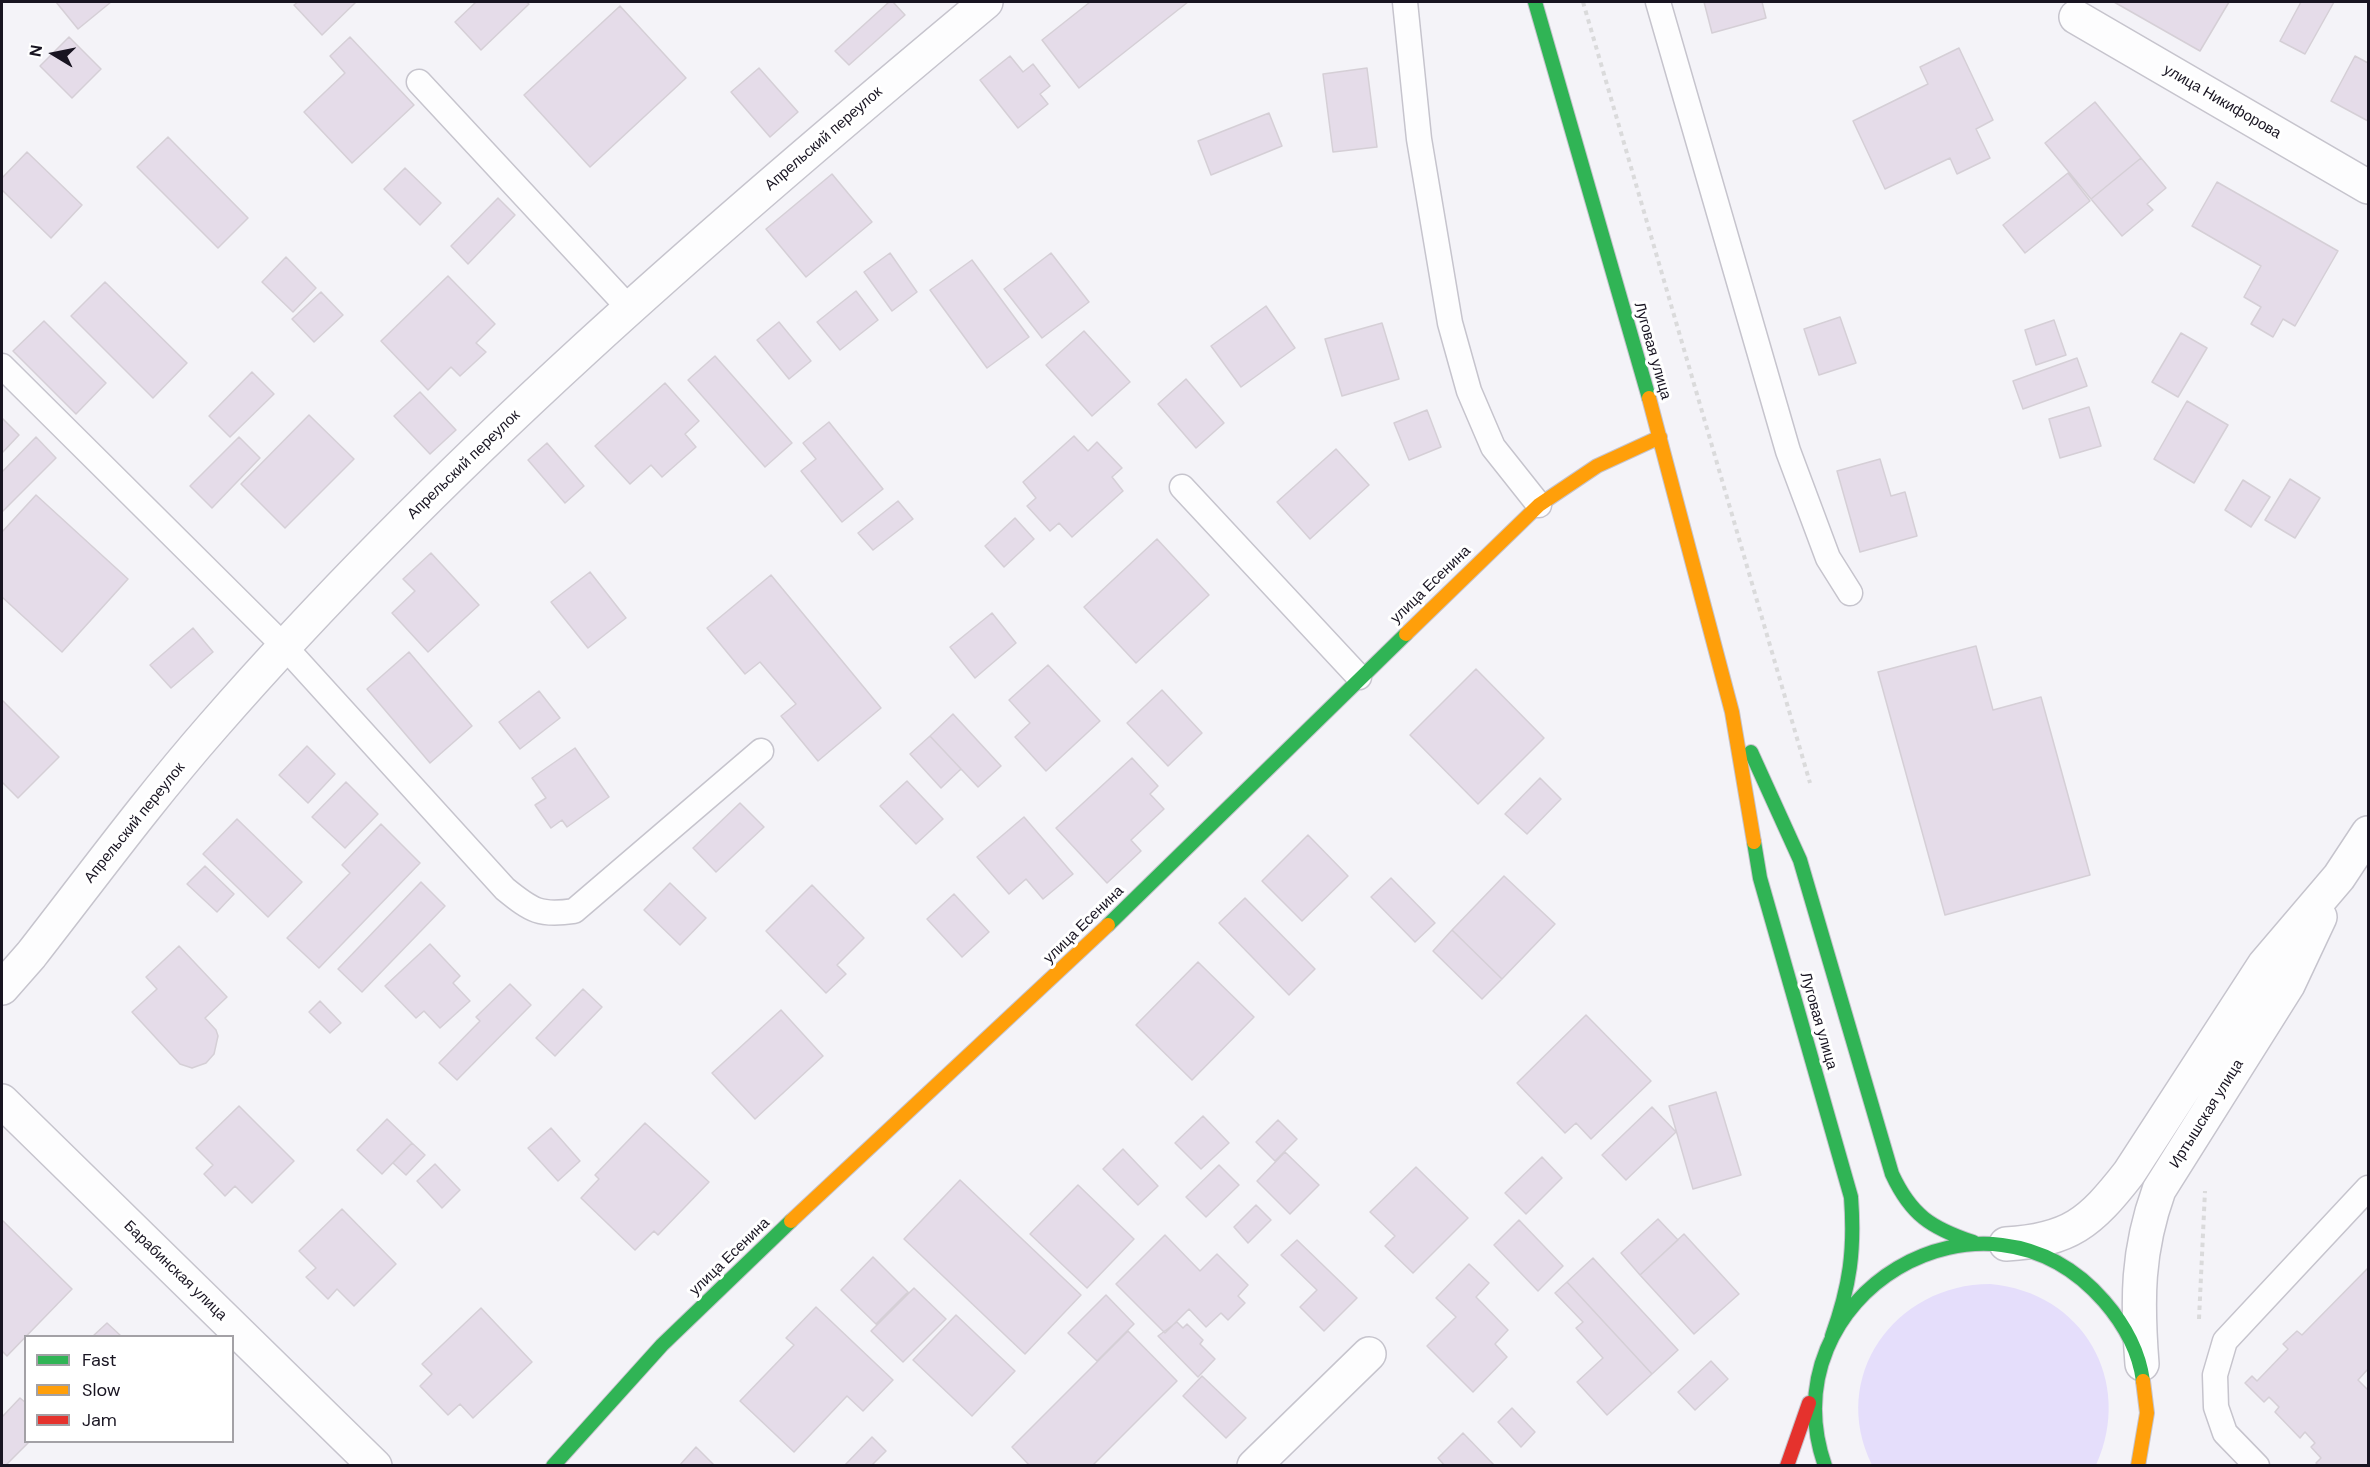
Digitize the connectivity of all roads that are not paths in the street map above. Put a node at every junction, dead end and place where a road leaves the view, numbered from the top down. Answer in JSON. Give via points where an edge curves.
{"nodes":[{"id":1,"x":986,"y":2,"type":"edge"},
{"id":2,"x":1405,"y":2,"type":"edge"},
{"id":3,"x":1535,"y":2,"type":"edge"},
{"id":4,"x":1658,"y":2,"type":"edge"},
{"id":5,"x":2076,"y":17,"type":"dead end"},
{"id":6,"x":419,"y":82,"type":"dead end"},
{"id":7,"x":2368,"y":187,"type":"edge"},
{"id":8,"x":629,"y":309,"type":"junction"},
{"id":9,"x":2,"y":366,"type":"edge"},
{"id":10,"x":1660,"y":437,"type":"junction"},
{"id":11,"x":1182,"y":487,"type":"dead end"},
{"id":12,"x":1539,"y":505,"type":"junction"},
{"id":13,"x":1850,"y":593,"type":"dead end"},
{"id":14,"x":285,"y":647,"type":"junction"},
{"id":15,"x":1359,"y":677,"type":"junction"},
{"id":16,"x":1732,"y":712,"type":"junction"},
{"id":17,"x":761,"y":751,"type":"dead end"},
{"id":18,"x":2368,"y":836,"type":"edge"},
{"id":19,"x":2339,"y":877,"type":"junction"},
{"id":20,"x":2,"y":988,"type":"edge"},
{"id":21,"x":2,"y":1101,"type":"edge"},
{"id":22,"x":2368,"y":1188,"type":"edge"},
{"id":23,"x":1991,"y":1244,"type":"junction"},
{"id":24,"x":1832,"y":1336,"type":"junction"},
{"id":25,"x":1369,"y":1354,"type":"dead end"},
{"id":26,"x":1820,"y":1367,"type":"junction"},
{"id":27,"x":2143,"y":1369,"type":"junction"},
{"id":28,"x":2146,"y":1433,"type":"junction"},
{"id":29,"x":375,"y":1466,"type":"edge"},
{"id":30,"x":553,"y":1466,"type":"edge"},
{"id":31,"x":1254,"y":1466,"type":"edge"},
{"id":32,"x":1787,"y":1466,"type":"edge"},
{"id":33,"x":1825,"y":1466,"type":"edge"},
{"id":34,"x":2138,"y":1466,"type":"edge"},
{"id":35,"x":2145,"y":1466,"type":"edge"},
{"id":36,"x":2257,"y":1466,"type":"edge"}],
"edges":[{"from":1,"to":8,"type":"street","name":"Апрельский переулок"},
{"from":2,"to":12,"type":"lane","via":[[1419,139],[1450,323],[1469,391],[1493,447]]},
{"from":3,"to":10,"type":"main road","name":"Луговая улица"},
{"from":4,"to":13,"type":"lane","via":[[1788,451],[1828,558]]},
{"from":5,"to":7,"type":"street","name":"улица Никифорова"},
{"from":6,"to":8,"type":"lane"},
{"from":8,"to":14,"type":"street","name":"Апрельский переулок","via":[[395,530]]},
{"from":9,"to":14,"type":"lane"},
{"from":10,"to":12,"type":"main road","name":"улица Есенина","via":[[1598,463]]},
{"from":10,"to":16,"type":"main road","name":"Луговая улица"},
{"from":11,"to":15,"type":"lane"},
{"from":12,"to":15,"type":"main road","name":"улица Есенина"},
{"from":14,"to":17,"type":"lane","via":[[505,889],[529,909],[550,915],[574,911]]},
{"from":14,"to":20,"type":"street","name":"Апрельский переулок","via":[[205,736]]},
{"from":15,"to":30,"type":"main road","name":"улица Есенина","via":[[1068,964],[837,1176],[662,1345]]},
{"from":16,"to":23,"type":"main road","name":"Луговая улица","via":[[1800,860],[1902,1197],[1914,1214],[1931,1226]]},
{"from":16,"to":24,"type":"main road","name":"Луговая улица","via":[[1760,878],[1851,1197],[1854,1265]]},
{"from":18,"to":19,"type":"street","name":"Иртышская улица"},
{"from":19,"to":23,"type":"street","name":"Иртышская улица","via":[[2264,965],[2108,1200],[2086,1221],[2062,1235],[2036,1242]]},
{"from":19,"to":27,"type":"street","name":"Иртышская улица","via":[[2288,985],[2159,1190],[2141,1257],[2138,1318]]},
{"from":21,"to":29,"type":"street","name":"Барабинская улица"},
{"from":22,"to":36,"type":"lane","via":[[2225,1341],[2215,1375],[2216,1407],[2225,1433]]},
{"from":23,"to":24,"type":"main road","via":[[1946,1246],[1891,1269],[1867,1288]]},
{"from":23,"to":27,"type":"main road","name":"Луговая улица","via":[[2035,1252],[2062,1264],[2093,1286],[2128,1331]]},
{"from":24,"to":26,"type":"main road"},
{"from":25,"to":31,"type":"street"},
{"from":26,"to":32,"type":"main road"},
{"from":26,"to":33,"type":"main road","via":[[1815,1396],[1816,1427]]},
{"from":27,"to":28,"type":"main road","name":"Луговая улица","via":[[2148,1411]]},
{"from":28,"to":34,"type":"main road","name":"Луговая улица"},
{"from":28,"to":35,"type":"street"}]}
